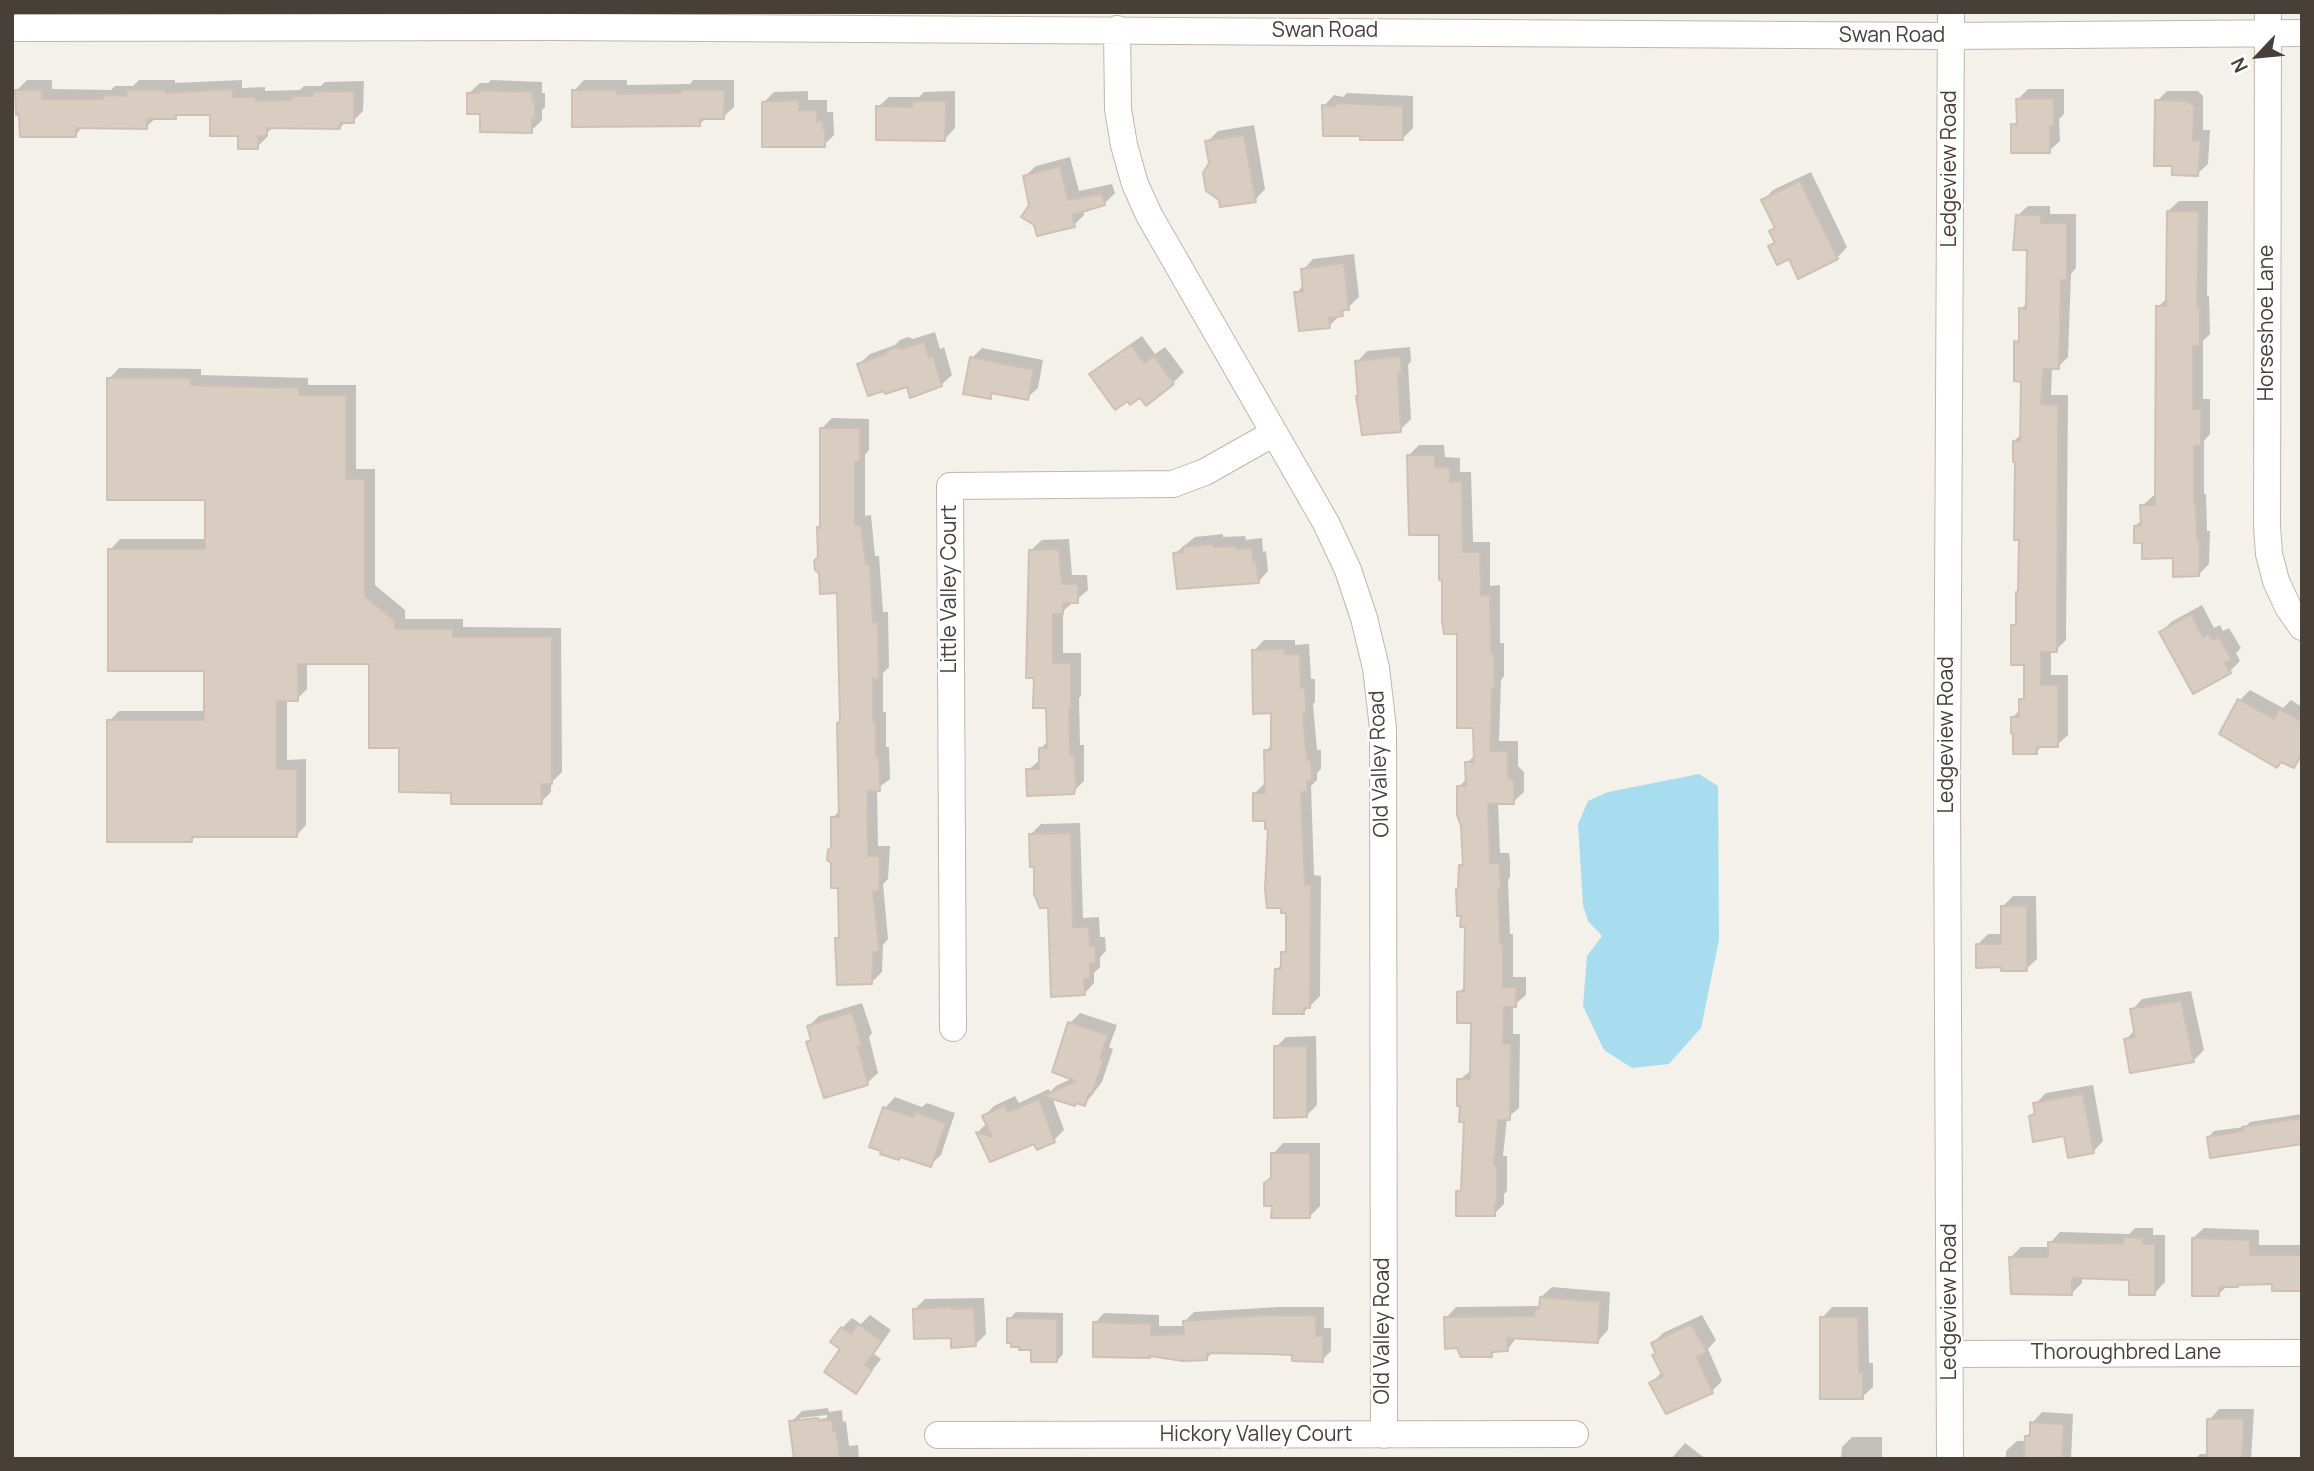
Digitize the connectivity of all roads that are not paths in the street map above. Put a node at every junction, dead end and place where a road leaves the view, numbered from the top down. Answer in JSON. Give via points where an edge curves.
{"nodes":[{"id":1,"x":186,"y":19,"type":"edge"},
{"id":2,"x":552,"y":19,"type":"edge"},
{"id":3,"x":992,"y":21,"type":"edge"},
{"id":4,"x":2268,"y":22,"type":"edge"},
{"id":5,"x":1951,"y":24,"type":"edge"},
{"id":6,"x":12,"y":28,"type":"edge"},
{"id":7,"x":1117,"y":29,"type":"junction"},
{"id":8,"x":2302,"y":33,"type":"edge"},
{"id":9,"x":1274,"y":433,"type":"junction"},
{"id":10,"x":2302,"y":627,"type":"edge"},
{"id":11,"x":953,"y":1028,"type":"dead end"},
{"id":12,"x":2302,"y":1353,"type":"edge"},
{"id":13,"x":1950,"y":1354,"type":"junction"},
{"id":14,"x":1384,"y":1434,"type":"junction"},
{"id":15,"x":1574,"y":1434,"type":"dead end"},
{"id":16,"x":938,"y":1435,"type":"dead end"},
{"id":17,"x":1168,"y":1447,"type":"edge"},
{"id":18,"x":1950,"y":1459,"type":"edge"}],
"edges":[{"from":1,"to":2,"type":"street","name":"Swan Road"},
{"from":1,"to":6,"type":"street","name":"Swan Road"},
{"from":2,"to":3,"type":"street","name":"Swan Road"},
{"from":3,"to":7,"type":"street","name":"Swan Road"},
{"from":4,"to":5,"type":"street","name":"Swan Road"},
{"from":4,"to":8,"type":"street","name":"Swan Road"},
{"from":4,"to":10,"type":"street","name":"Horseshoe Lane","via":[[2267,526],[2276,581]]},
{"from":5,"to":7,"type":"street","name":"Swan Road"},
{"from":5,"to":13,"type":"street","name":"Ledgeview Road"},
{"from":7,"to":9,"type":"street","name":"Old Valley Road","via":[[1118,109],[1135,184]]},
{"from":9,"to":11,"type":"street","name":"Little Valley Court","via":[[1205,472],[1173,484],[950,486]]},
{"from":9,"to":14,"type":"street","name":"Old Valley Road","via":[[1348,570],[1376,668],[1383,728]]},
{"from":12,"to":13,"type":"street","name":"Thoroughbred Lane"},
{"from":13,"to":18,"type":"street","name":"Ledgeview Road"},
{"from":14,"to":15,"type":"street","name":"Hickory Valley Court"},
{"from":14,"to":17,"type":"street","name":"Hickory Valley Court"},
{"from":16,"to":17,"type":"street","name":"Hickory Valley Court"}]}
